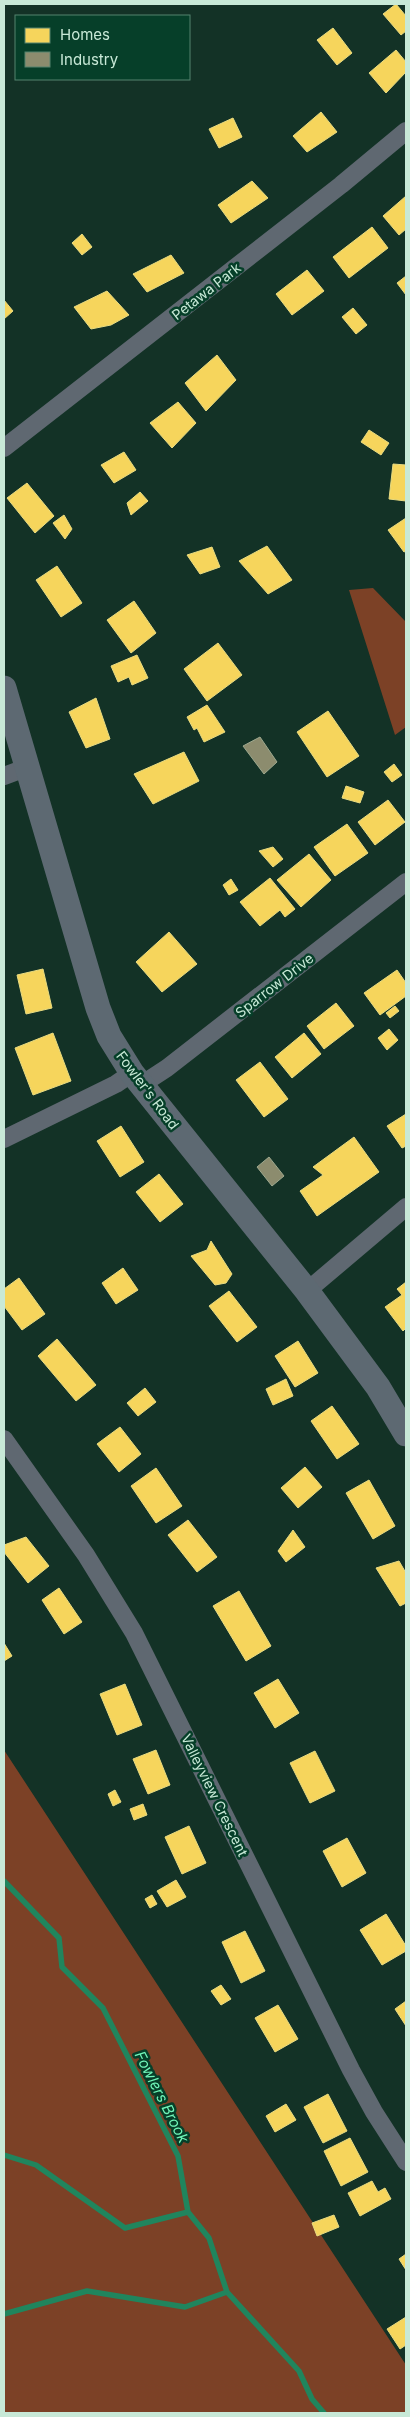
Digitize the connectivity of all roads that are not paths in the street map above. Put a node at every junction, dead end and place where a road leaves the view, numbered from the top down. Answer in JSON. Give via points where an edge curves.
{"nodes":[{"id":1,"x":406,"y":131,"type":"edge"},
{"id":2,"x":4,"y":448,"type":"edge"},
{"id":3,"x":4,"y":688,"type":"edge"},
{"id":4,"x":28,"y":767,"type":"junction"},
{"id":5,"x":4,"y":776,"type":"edge"},
{"id":6,"x":406,"y":882,"type":"edge"},
{"id":7,"x":136,"y":1079,"type":"junction"},
{"id":8,"x":4,"y":1138,"type":"edge"},
{"id":9,"x":406,"y":1207,"type":"edge"},
{"id":10,"x":307,"y":1291,"type":"junction"},
{"id":11,"x":406,"y":1432,"type":"edge"},
{"id":12,"x":4,"y":1439,"type":"edge"},
{"id":13,"x":406,"y":2162,"type":"edge"}],
"edges":[{"from":1,"to":2,"type":"street","name":"Petawa Park"},
{"from":3,"to":4,"type":"street","name":"Fowler's Road"},
{"from":4,"to":5,"type":"street"},
{"from":4,"to":7,"type":"street","name":"Fowler's Road","via":[[98,1008],[109,1036]]},
{"from":6,"to":7,"type":"street","name":"Sparrow Drive","via":[[167,1068]]},
{"from":7,"to":8,"type":"street","via":[[116,1084]]},
{"from":7,"to":10,"type":"street","name":"Fowler's Road"},
{"from":9,"to":10,"type":"street"},
{"from":10,"to":11,"type":"street","name":"Fowler's Road","via":[[378,1387]]},
{"from":12,"to":13,"type":"street","name":"Valleyview Crescent","via":[[86,1555],[129,1624],[358,2083]]}]}
